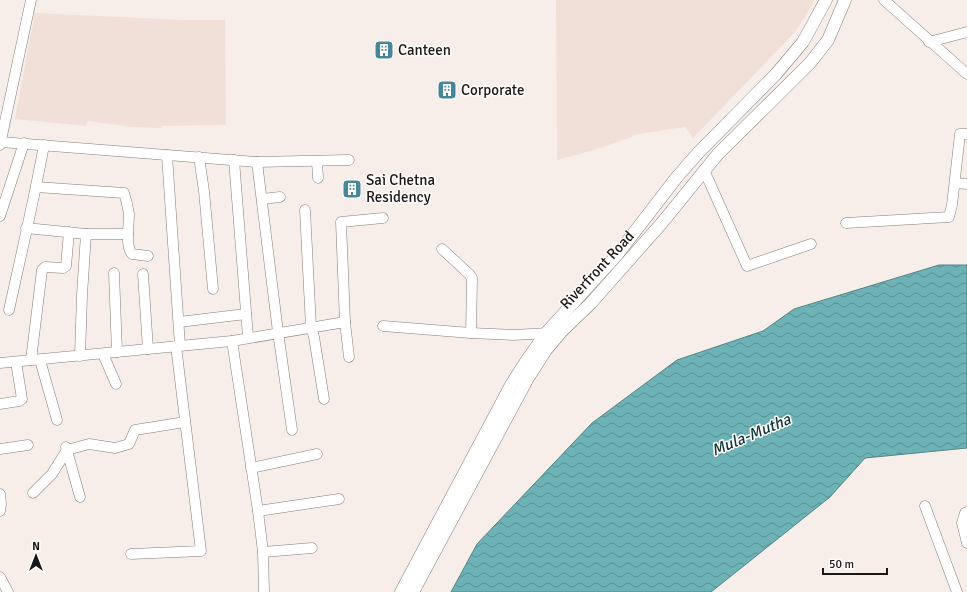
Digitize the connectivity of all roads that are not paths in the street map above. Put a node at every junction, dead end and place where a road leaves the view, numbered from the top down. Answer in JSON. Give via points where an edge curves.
{"nodes":[{"id":1,"x":31,"y":0,"type":"edge"},
{"id":2,"x":826,"y":0,"type":"edge"},
{"id":3,"x":845,"y":0,"type":"edge"},
{"id":4,"x":884,"y":0,"type":"edge"},
{"id":5,"x":967,"y":32,"type":"edge"},
{"id":6,"x":929,"y":42,"type":"junction"},
{"id":7,"x":967,"y":74,"type":"edge"},
{"id":8,"x":967,"y":134,"type":"edge"},
{"id":9,"x":1,"y":143,"type":"edge"},
{"id":10,"x":24,"y":143,"type":"junction"},
{"id":11,"x":44,"y":145,"type":"junction"},
{"id":12,"x":168,"y":155,"type":"junction"},
{"id":13,"x":199,"y":157,"type":"junction"},
{"id":14,"x":962,"y":157,"type":"edge"},
{"id":15,"x":234,"y":160,"type":"junction"},
{"id":16,"x":350,"y":160,"type":"dead end"},
{"id":17,"x":317,"y":161,"type":"junction"},
{"id":18,"x":257,"y":162,"type":"junction"},
{"id":19,"x":704,"y":170,"type":"junction"},
{"id":20,"x":318,"y":178,"type":"dead end"},
{"id":21,"x":955,"y":183,"type":"junction"},
{"id":22,"x":967,"y":184,"type":"edge"},
{"id":23,"x":36,"y":187,"type":"junction"},
{"id":24,"x":280,"y":197,"type":"dead end"},
{"id":25,"x":262,"y":198,"type":"junction"},
{"id":26,"x":305,"y":210,"type":"dead end"},
{"id":27,"x":0,"y":216,"type":"edge"},
{"id":28,"x":383,"y":218,"type":"dead end"},
{"id":29,"x":846,"y":224,"type":"dead end"},
{"id":30,"x":26,"y":228,"type":"junction"},
{"id":31,"x":69,"y":232,"type":"junction"},
{"id":32,"x":86,"y":234,"type":"junction"},
{"id":33,"x":128,"y":234,"type":"junction"},
{"id":34,"x":811,"y":244,"type":"dead end"},
{"id":35,"x":442,"y":250,"type":"dead end"},
{"id":36,"x":148,"y":256,"type":"dead end"},
{"id":37,"x":114,"y":273,"type":"dead end"},
{"id":38,"x":143,"y":274,"type":"dead end"},
{"id":39,"x":212,"y":289,"type":"dead end"},
{"id":40,"x":9,"y":310,"type":"dead end"},
{"id":41,"x":246,"y":314,"type":"junction"},
{"id":42,"x":179,"y":322,"type":"junction"},
{"id":43,"x":345,"y":322,"type":"junction"},
{"id":44,"x":383,"y":326,"type":"dead end"},
{"id":45,"x":311,"y":328,"type":"junction"},
{"id":46,"x":562,"y":331,"type":"junction"},
{"id":47,"x":278,"y":332,"type":"junction"},
{"id":48,"x":471,"y":333,"type":"junction"},
{"id":49,"x":546,"y":333,"type":"junction"},
{"id":50,"x":248,"y":337,"type":"junction"},
{"id":51,"x":232,"y":340,"type":"junction"},
{"id":52,"x":178,"y":346,"type":"junction"},
{"id":53,"x":148,"y":349,"type":"junction"},
{"id":54,"x":117,"y":352,"type":"junction"},
{"id":55,"x":103,"y":354,"type":"junction"},
{"id":56,"x":80,"y":356,"type":"junction"},
{"id":57,"x":348,"y":357,"type":"dead end"},
{"id":58,"x":36,"y":360,"type":"junction"},
{"id":59,"x":16,"y":362,"type":"junction"},
{"id":60,"x":0,"y":364,"type":"edge"},
{"id":61,"x":116,"y":384,"type":"dead end"},
{"id":62,"x":324,"y":399,"type":"dead end"},
{"id":63,"x":0,"y":404,"type":"edge"},
{"id":64,"x":58,"y":420,"type":"dead end"},
{"id":65,"x":185,"y":422,"type":"junction"},
{"id":66,"x":292,"y":430,"type":"dead end"},
{"id":67,"x":28,"y":445,"type":"dead end"},
{"id":68,"x":66,"y":446,"type":"junction"},
{"id":69,"x":0,"y":449,"type":"edge"},
{"id":70,"x":317,"y":454,"type":"dead end"},
{"id":71,"x":251,"y":468,"type":"junction"},
{"id":72,"x":33,"y":493,"type":"dead end"},
{"id":73,"x":0,"y":494,"type":"edge"},
{"id":74,"x":80,"y":497,"type":"dead end"},
{"id":75,"x":339,"y":499,"type":"dead end"},
{"id":76,"x":925,"y":506,"type":"dead end"},
{"id":77,"x":0,"y":510,"type":"edge"},
{"id":78,"x":258,"y":511,"type":"junction"},
{"id":79,"x":967,"y":512,"type":"edge"},
{"id":80,"x":967,"y":543,"type":"edge"},
{"id":81,"x":312,"y":548,"type":"dead end"},
{"id":82,"x":263,"y":552,"type":"junction"},
{"id":83,"x":131,"y":554,"type":"dead end"},
{"id":84,"x":0,"y":577,"type":"edge"},
{"id":85,"x":8,"y":592,"type":"edge"},
{"id":86,"x":264,"y":592,"type":"edge"},
{"id":87,"x":400,"y":592,"type":"edge"},
{"id":88,"x":413,"y":592,"type":"edge"},
{"id":89,"x":957,"y":592,"type":"edge"}],
"edges":[{"from":1,"to":9,"type":"street"},
{"from":2,"to":49,"type":"street","name":"Riverfront Road","via":[[803,42],[776,74],[690,162],[616,256]]},
{"from":3,"to":19,"type":"street","name":"Riverfront Road","via":[[828,40],[810,63]]},
{"from":4,"to":6,"type":"street"},
{"from":5,"to":6,"type":"street"},
{"from":6,"to":7,"type":"street"},
{"from":8,"to":14,"type":"street","via":[[960,134]]},
{"from":9,"to":10,"type":"street"},
{"from":10,"to":11,"type":"street"},
{"from":10,"to":27,"type":"street"},
{"from":11,"to":12,"type":"street"},
{"from":11,"to":23,"type":"street"},
{"from":12,"to":13,"type":"street"},
{"from":12,"to":42,"type":"street"},
{"from":13,"to":15,"type":"street"},
{"from":13,"to":39,"type":"street"},
{"from":14,"to":21,"type":"street"},
{"from":15,"to":18,"type":"street"},
{"from":15,"to":41,"type":"street"},
{"from":16,"to":17,"type":"street"},
{"from":17,"to":18,"type":"street"},
{"from":17,"to":20,"type":"street"},
{"from":18,"to":25,"type":"street"},
{"from":19,"to":34,"type":"street","via":[[747,266]]},
{"from":19,"to":46,"type":"street","name":"Riverfront Road","via":[[625,265]]},
{"from":21,"to":22,"type":"street"},
{"from":21,"to":29,"type":"street","via":[[949,217]]},
{"from":23,"to":30,"type":"street"},
{"from":23,"to":33,"type":"street","via":[[124,193],[129,213]]},
{"from":24,"to":25,"type":"street"},
{"from":25,"to":47,"type":"street"},
{"from":26,"to":45,"type":"street"},
{"from":28,"to":43,"type":"street","via":[[340,222]]},
{"from":30,"to":31,"type":"street"},
{"from":30,"to":40,"type":"street"},
{"from":31,"to":32,"type":"street"},
{"from":31,"to":58,"type":"street","via":[[66,266],[45,267],[42,270]]},
{"from":32,"to":33,"type":"street"},
{"from":32,"to":56,"type":"street"},
{"from":33,"to":36,"type":"street","via":[[130,252]]},
{"from":35,"to":48,"type":"street","via":[[472,278]]},
{"from":37,"to":54,"type":"street"},
{"from":38,"to":53,"type":"street"},
{"from":41,"to":42,"type":"street"},
{"from":41,"to":50,"type":"street"},
{"from":42,"to":52,"type":"street"},
{"from":43,"to":45,"type":"street"},
{"from":43,"to":57,"type":"street"},
{"from":44,"to":48,"type":"street"},
{"from":45,"to":47,"type":"street"},
{"from":45,"to":62,"type":"street"},
{"from":46,"to":49,"type":"street"},
{"from":46,"to":88,"type":"street","name":"Riverfront Road","via":[[528,378]]},
{"from":47,"to":50,"type":"street"},
{"from":47,"to":66,"type":"street"},
{"from":48,"to":49,"type":"street"},
{"from":49,"to":87,"type":"street","name":"Riverfront Road","via":[[511,385]]},
{"from":50,"to":51,"type":"street"},
{"from":51,"to":52,"type":"street"},
{"from":51,"to":71,"type":"street"},
{"from":52,"to":53,"type":"street"},
{"from":52,"to":65,"type":"street"},
{"from":53,"to":54,"type":"street"},
{"from":54,"to":55,"type":"street"},
{"from":55,"to":56,"type":"street"},
{"from":55,"to":61,"type":"street"},
{"from":56,"to":58,"type":"street"},
{"from":58,"to":59,"type":"street"},
{"from":58,"to":64,"type":"street"},
{"from":59,"to":60,"type":"street"},
{"from":59,"to":63,"type":"street","via":[[22,399]]},
{"from":65,"to":68,"type":"street","via":[[135,430],[129,444],[115,448],[89,444]]},
{"from":65,"to":83,"type":"street","via":[[201,551]]},
{"from":67,"to":69,"type":"street"},
{"from":68,"to":72,"type":"street","via":[[52,474]]},
{"from":68,"to":74,"type":"street"},
{"from":70,"to":71,"type":"street"},
{"from":71,"to":78,"type":"street"},
{"from":73,"to":77,"type":"street"},
{"from":75,"to":78,"type":"street"},
{"from":76,"to":89,"type":"street"},
{"from":78,"to":82,"type":"street"},
{"from":79,"to":80,"type":"street","via":[[962,522]]},
{"from":81,"to":82,"type":"street"},
{"from":82,"to":86,"type":"street"},
{"from":84,"to":85,"type":"street"}]}
